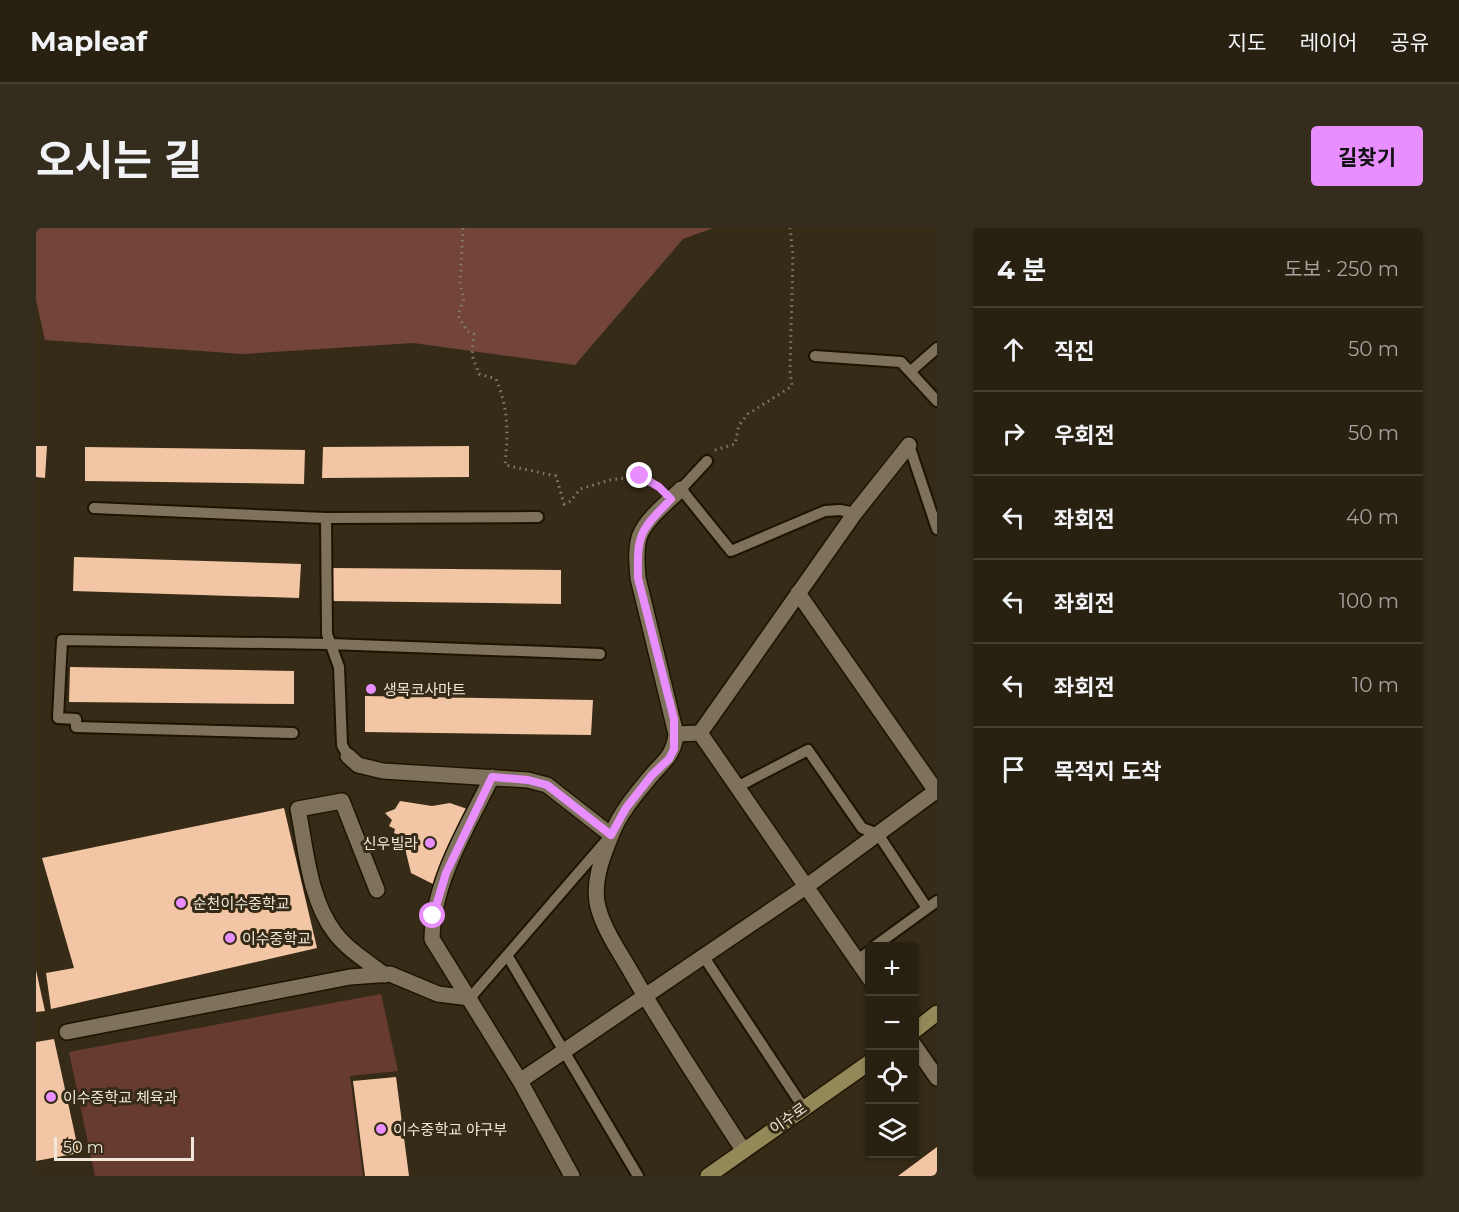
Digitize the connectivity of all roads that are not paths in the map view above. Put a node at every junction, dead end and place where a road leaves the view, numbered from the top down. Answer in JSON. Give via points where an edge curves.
{"nodes":[{"id":1,"x":937,"y":348,"type":"edge"},
{"id":2,"x":815,"y":356,"type":"dead end"},
{"id":3,"x":911,"y":371,"type":"junction"},
{"id":4,"x":937,"y":401,"type":"edge"},
{"id":5,"x":909,"y":445,"type":"joint"},
{"id":6,"x":707,"y":461,"type":"road end"},
{"id":7,"x":676,"y":494,"type":"junction"},
{"id":8,"x":94,"y":508,"type":"dead end"},
{"id":9,"x":855,"y":513,"type":"junction"},
{"id":10,"x":538,"y":517,"type":"dead end"},
{"id":11,"x":326,"y":518,"type":"junction"},
{"id":12,"x":937,"y":529,"type":"edge"},
{"id":13,"x":798,"y":593,"type":"junction"},
{"id":14,"x":330,"y":644,"type":"junction"},
{"id":15,"x":600,"y":654,"type":"dead end"},
{"id":16,"x":700,"y":733,"type":"junction"},
{"id":17,"x":293,"y":734,"type":"dead end"},
{"id":18,"x":676,"y":734,"type":"junction"},
{"id":19,"x":348,"y":756,"type":"joint"},
{"id":20,"x":492,"y":777,"type":"junction"},
{"id":21,"x":737,"y":787,"type":"junction"},
{"id":22,"x":878,"y":834,"type":"junction"},
{"id":23,"x":611,"y":835,"type":"junction"},
{"id":24,"x":807,"y":886,"type":"junction"},
{"id":25,"x":377,"y":890,"type":"dead end"},
{"id":26,"x":937,"y":901,"type":"edge"},
{"id":27,"x":927,"y":908,"type":"junction"},
{"id":28,"x":880,"y":942,"type":"edge"},
{"id":29,"x":865,"y":954,"type":"edge"},
{"id":30,"x":507,"y":955,"type":"junction"},
{"id":31,"x":704,"y":957,"type":"junction"},
{"id":32,"x":857,"y":960,"type":"junction"},
{"id":33,"x":865,"y":972,"type":"edge"},
{"id":34,"x":385,"y":975,"type":"junction"},
{"id":35,"x":646,"y":998,"type":"junction"},
{"id":36,"x":470,"y":999,"type":"junction"},
{"id":37,"x":937,"y":1013,"type":"edge"},
{"id":38,"x":919,"y":1028,"type":"edge"},
{"id":39,"x":67,"y":1032,"type":"dead end"},
{"id":40,"x":918,"y":1050,"type":"edge"},
{"id":41,"x":564,"y":1052,"type":"junction"},
{"id":42,"x":865,"y":1065,"type":"edge"},
{"id":43,"x":937,"y":1078,"type":"edge"},
{"id":44,"x":520,"y":1081,"type":"junction"},
{"id":45,"x":803,"y":1107,"type":"junction"},
{"id":46,"x":743,"y":1150,"type":"junction"},
{"id":47,"x":572,"y":1176,"type":"edge"},
{"id":48,"x":638,"y":1176,"type":"edge"},
{"id":49,"x":708,"y":1176,"type":"edge"}],
"edges":[{"from":1,"to":3,"type":"lane"},
{"from":2,"to":3,"type":"lane","via":[[901,362]]},
{"from":3,"to":4,"type":"lane"},
{"from":5,"to":9,"type":"street"},
{"from":5,"to":12,"type":"lane"},
{"from":6,"to":7,"type":"lane"},
{"from":7,"to":9,"type":"lane","via":[[731,551],[825,512]]},
{"from":7,"to":18,"type":"street","via":[[639,536],[638,578]]},
{"from":8,"to":11,"type":"lane"},
{"from":9,"to":13,"type":"street"},
{"from":10,"to":11,"type":"lane"},
{"from":11,"to":14,"type":"lane"},
{"from":13,"to":16,"type":"street"},
{"from":13,"to":22,"type":"street","via":[[936,791]]},
{"from":14,"to":15,"type":"lane"},
{"from":14,"to":17,"type":"lane","via":[[62,640],[58,718],[76,719],[76,727]]},
{"from":14,"to":19,"type":"lane","via":[[339,667],[342,745]]},
{"from":16,"to":18,"type":"street"},
{"from":16,"to":21,"type":"street"},
{"from":18,"to":23,"type":"street","via":[[669,759],[626,808]]},
{"from":19,"to":20,"type":"street","via":[[358,765],[383,771]]},
{"from":20,"to":23,"type":"street","via":[[547,785]]},
{"from":20,"to":36,"type":"street","via":[[446,873],[433,916],[432,939]]},
{"from":21,"to":22,"type":"lane","via":[[808,750],[862,828]]},
{"from":21,"to":24,"type":"street"},
{"from":22,"to":24,"type":"street"},
{"from":22,"to":27,"type":"lane"},
{"from":23,"to":30,"type":"lane"},
{"from":23,"to":35,"type":"street","via":[[598,874],[598,906]]},
{"from":24,"to":31,"type":"street"},
{"from":24,"to":32,"type":"street"},
{"from":25,"to":34,"type":"street","via":[[342,801],[298,808],[313,885],[324,915],[351,950]]},
{"from":26,"to":27,"type":"lane"},
{"from":27,"to":28,"type":"lane"},
{"from":29,"to":32,"type":"lane"},
{"from":30,"to":36,"type":"lane"},
{"from":30,"to":41,"type":"lane"},
{"from":31,"to":35,"type":"street"},
{"from":31,"to":45,"type":"lane"},
{"from":32,"to":33,"type":"street"},
{"from":34,"to":36,"type":"street","via":[[438,994]]},
{"from":34,"to":39,"type":"street","via":[[351,978]]},
{"from":35,"to":41,"type":"street"},
{"from":35,"to":46,"type":"street"},
{"from":36,"to":44,"type":"street"},
{"from":37,"to":38,"type":"main road"},
{"from":40,"to":43,"type":"street"},
{"from":41,"to":44,"type":"street"},
{"from":41,"to":48,"type":"lane"},
{"from":42,"to":45,"type":"main road","name":"이수로"},
{"from":44,"to":47,"type":"street"},
{"from":45,"to":46,"type":"main road","name":"이수로"},
{"from":46,"to":49,"type":"main road","name":"이수로"}]}
